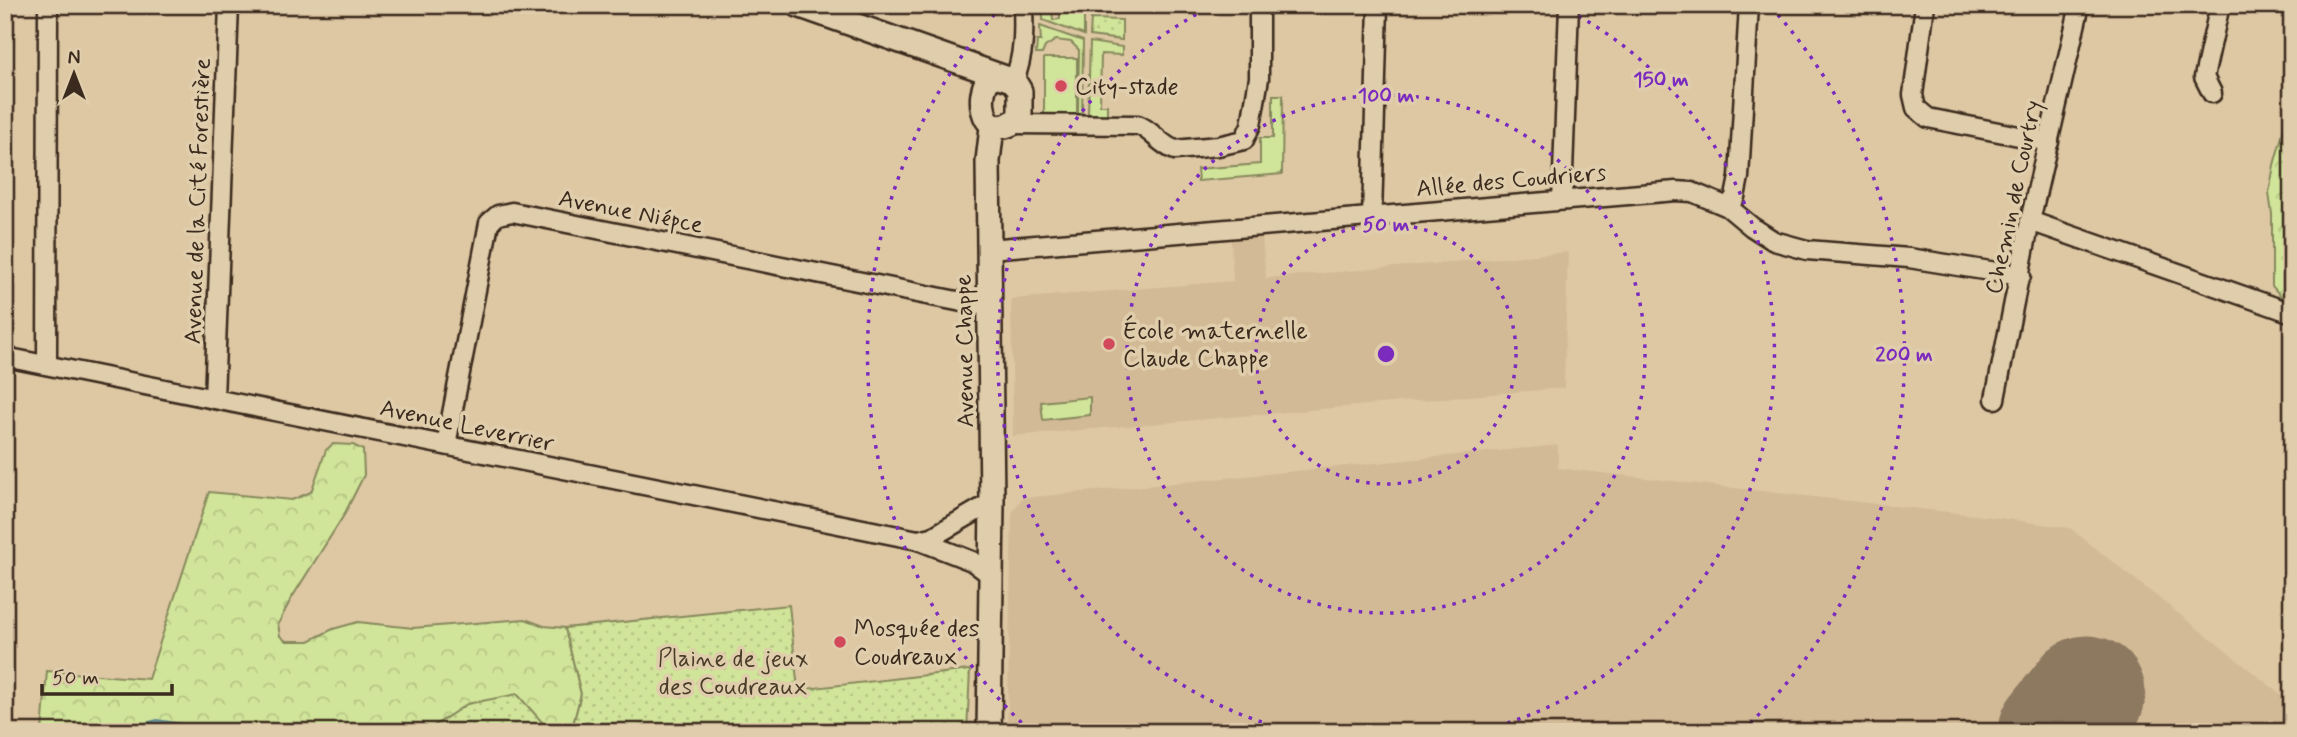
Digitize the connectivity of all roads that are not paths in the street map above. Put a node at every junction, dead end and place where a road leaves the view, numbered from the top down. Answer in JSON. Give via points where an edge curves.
{"nodes":[{"id":1,"x":48,"y":5,"type":"edge"},
{"id":2,"x":229,"y":5,"type":"edge"},
{"id":3,"x":798,"y":5,"type":"edge"},
{"id":4,"x":1023,"y":5,"type":"edge"},
{"id":5,"x":1259,"y":5,"type":"edge"},
{"id":6,"x":1378,"y":5,"type":"edge"},
{"id":7,"x":1569,"y":5,"type":"edge"},
{"id":8,"x":1749,"y":5,"type":"edge"},
{"id":9,"x":1925,"y":5,"type":"edge"},
{"id":10,"x":2080,"y":5,"type":"edge"},
{"id":11,"x":2220,"y":5,"type":"edge"},
{"id":12,"x":998,"y":82,"type":"junction"},
{"id":13,"x":2212,"y":93,"type":"dead end"},
{"id":14,"x":1002,"y":125,"type":"junction"},
{"id":15,"x":2049,"y":142,"type":"junction"},
{"id":16,"x":1562,"y":200,"type":"junction"},
{"id":17,"x":1728,"y":207,"type":"junction"},
{"id":18,"x":1372,"y":217,"type":"junction"},
{"id":19,"x":2030,"y":221,"type":"junction"},
{"id":20,"x":989,"y":249,"type":"junction"},
{"id":21,"x":2021,"y":276,"type":"junction"},
{"id":22,"x":989,"y":306,"type":"junction"},
{"id":23,"x":2292,"y":313,"type":"edge"},
{"id":24,"x":5,"y":357,"type":"edge"},
{"id":25,"x":47,"y":365,"type":"junction"},
{"id":26,"x":214,"y":399,"type":"junction"},
{"id":27,"x":1995,"y":400,"type":"dead end"},
{"id":28,"x":446,"y":445,"type":"junction"},
{"id":29,"x":992,"y":502,"type":"junction"},
{"id":30,"x":954,"y":523,"type":"junction"},
{"id":31,"x":918,"y":540,"type":"junction"},
{"id":32,"x":954,"y":552,"type":"junction"},
{"id":33,"x":992,"y":576,"type":"junction"},
{"id":34,"x":989,"y":732,"type":"edge"}],
"edges":[{"from":1,"to":25,"type":"street"},
{"from":2,"to":26,"type":"street","name":"Avenue de la Cité Forestière"},
{"from":3,"to":12,"type":"street","via":[[962,62]]},
{"from":4,"to":12,"type":"street","via":[[1021,61]]},
{"from":5,"to":14,"type":"street","via":[[1259,78],[1244,140],[1175,150],[1138,125]]},
{"from":6,"to":18,"type":"street"},
{"from":7,"to":16,"type":"street"},
{"from":8,"to":17,"type":"street","via":[[1739,177]]},
{"from":9,"to":15,"type":"street","via":[[1913,95],[1916,108],[1928,118]]},
{"from":10,"to":15,"type":"street","name":"Chemin de Courtry"},
{"from":11,"to":13,"type":"street","via":[[2204,77]]},
{"from":12,"to":14,"type":"street","via":[[984,113]]},
{"from":12,"to":14,"type":"street","via":[[1020,91],[1020,114]]},
{"from":14,"to":20,"type":"street","name":"Avenue Chappe","via":[[988,161]]},
{"from":15,"to":19,"type":"street","name":"Chemin de Courtry"},
{"from":16,"to":17,"type":"street","name":"Allée des Coudriers","via":[[1676,191],[1692,192]]},
{"from":16,"to":18,"type":"street","name":"Allée des Coudriers"},
{"from":17,"to":21,"type":"street","name":"Allée des Coudriers","via":[[1774,241],[1807,250],[1909,258]]},
{"from":18,"to":20,"type":"street","name":"Allée des Coudriers"},
{"from":19,"to":21,"type":"street","name":"Chemin de Courtry"},
{"from":19,"to":23,"type":"street"},
{"from":20,"to":22,"type":"street","name":"Avenue Chappe"},
{"from":21,"to":27,"type":"street","name":"Chemin de Courtry"},
{"from":22,"to":28,"type":"street","name":"Avenue Niépce","via":[[512,212],[498,215],[489,223]]},
{"from":22,"to":29,"type":"street","name":"Avenue Chappe"},
{"from":24,"to":25,"type":"street","name":"Avenue Leverrier"},
{"from":25,"to":26,"type":"street","name":"Avenue Leverrier"},
{"from":26,"to":28,"type":"street","name":"Avenue Leverrier"},
{"from":28,"to":31,"type":"street","name":"Avenue Leverrier"},
{"from":29,"to":30,"type":"street"},
{"from":29,"to":33,"type":"street","name":"Avenue Chappe"},
{"from":30,"to":31,"type":"street"},
{"from":30,"to":32,"type":"street"},
{"from":31,"to":32,"type":"street","name":"Avenue Leverrier"},
{"from":32,"to":33,"type":"street","name":"Avenue Leverrier"},
{"from":33,"to":34,"type":"street","name":"Avenue Chappe"}]}
